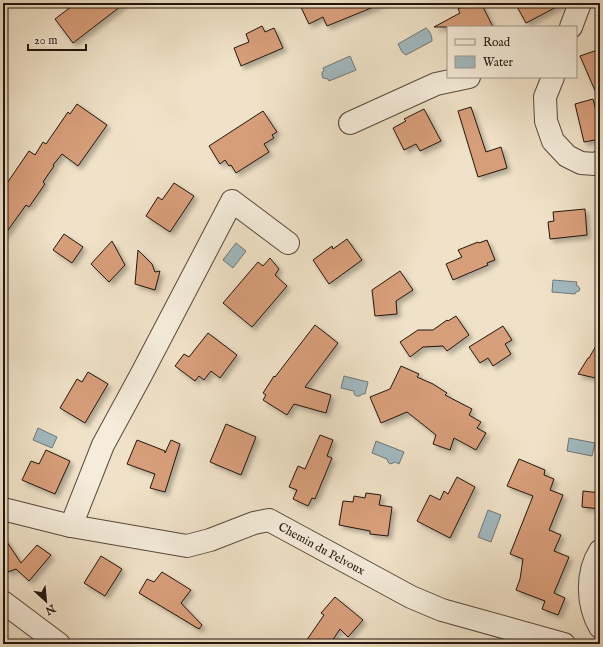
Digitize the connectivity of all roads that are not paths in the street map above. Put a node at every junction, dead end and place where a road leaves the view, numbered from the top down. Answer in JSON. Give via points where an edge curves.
{"nodes":[{"id":1,"x":580,"y":3,"type":"edge"},
{"id":2,"x":571,"y":26,"type":"edge"},
{"id":3,"x":464,"y":78,"type":"edge"},
{"id":4,"x":553,"y":78,"type":"edge"},
{"id":5,"x":350,"y":123,"type":"dead end"},
{"id":6,"x":600,"y":162,"type":"edge"},
{"id":7,"x":288,"y":243,"type":"dead end"},
{"id":8,"x":3,"y":509,"type":"edge"},
{"id":9,"x":71,"y":526,"type":"junction"},
{"id":10,"x":600,"y":551,"type":"edge"},
{"id":11,"x":3,"y":602,"type":"edge"},
{"id":12,"x":600,"y":627,"type":"edge"},
{"id":13,"x":59,"y":644,"type":"edge"},
{"id":14,"x":564,"y":644,"type":"edge"}],
"edges":[{"from":1,"to":2,"type":"street"},
{"from":3,"to":5,"type":"street","via":[[436,84]]},
{"from":4,"to":6,"type":"street","via":[[545,97],[546,121],[554,141],[567,156],[581,163]]},
{"from":7,"to":9,"type":"street","via":[[232,202],[103,445]]},
{"from":8,"to":9,"type":"street","name":"Chemin du Pelvoux"},
{"from":9,"to":14,"type":"street","name":"Chemin du Pelvoux","via":[[187,546],[269,520],[411,598],[442,610]]},
{"from":10,"to":12,"type":"street","via":[[592,569],[590,588],[592,607]]},
{"from":11,"to":13,"type":"street"}]}
